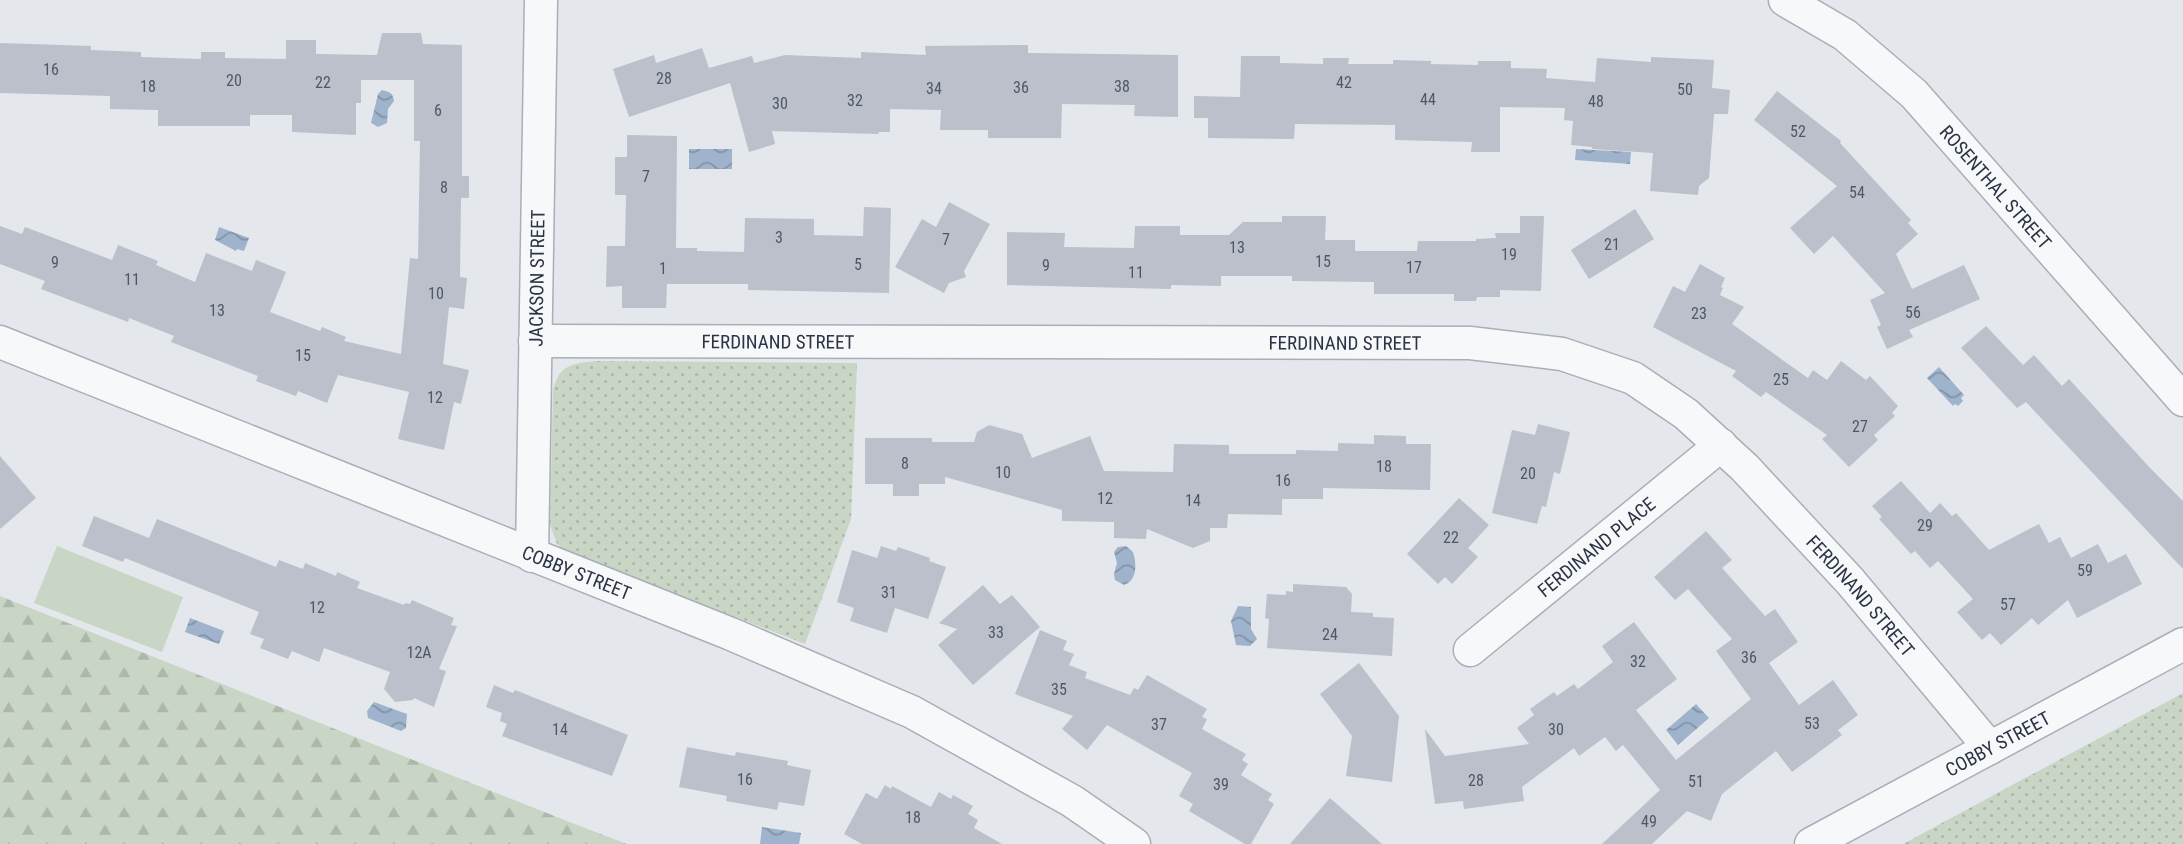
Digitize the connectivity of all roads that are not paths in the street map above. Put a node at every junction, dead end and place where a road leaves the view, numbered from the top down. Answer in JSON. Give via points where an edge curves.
{"nodes":[{"id":1,"x":541,"y":0,"type":"edge"},
{"id":2,"x":1785,"y":0,"type":"edge"},
{"id":3,"x":536,"y":341,"type":"junction"},
{"id":4,"x":0,"y":342,"type":"edge"},
{"id":5,"x":2183,"y":400,"type":"edge"},
{"id":6,"x":1721,"y":444,"type":"junction"},
{"id":7,"x":532,"y":556,"type":"junction"},
{"id":8,"x":2183,"y":644,"type":"edge"},
{"id":9,"x":1470,"y":650,"type":"dead end"},
{"id":10,"x":1990,"y":748,"type":"junction"},
{"id":11,"x":1134,"y":844,"type":"edge"},
{"id":12,"x":1811,"y":844,"type":"edge"}],
"edges":[{"from":1,"to":3,"type":"street","name":"JACKSON STREET"},
{"from":2,"to":5,"type":"street","name":"ROSENTHAL STREET","via":[[1845,35],[1914,94]]},
{"from":3,"to":6,"type":"street","name":"FERDINAND STREET","via":[[1469,343],[1562,354],[1633,378]]},
{"from":3,"to":7,"type":"street","name":"JACKSON STREET"},
{"from":4,"to":7,"type":"street","name":"COBBY STREET"},
{"from":6,"to":9,"type":"street","name":"FERDINAND PLACE"},
{"from":6,"to":10,"type":"street","name":"FERDINAND STREET","via":[[1850,581]]},
{"from":7,"to":11,"type":"street","name":"COBBY STREET","via":[[912,712],[1072,801]]},
{"from":8,"to":10,"type":"street","name":"COBBY STREET"},
{"from":10,"to":12,"type":"street","name":"COBBY STREET"}]}
